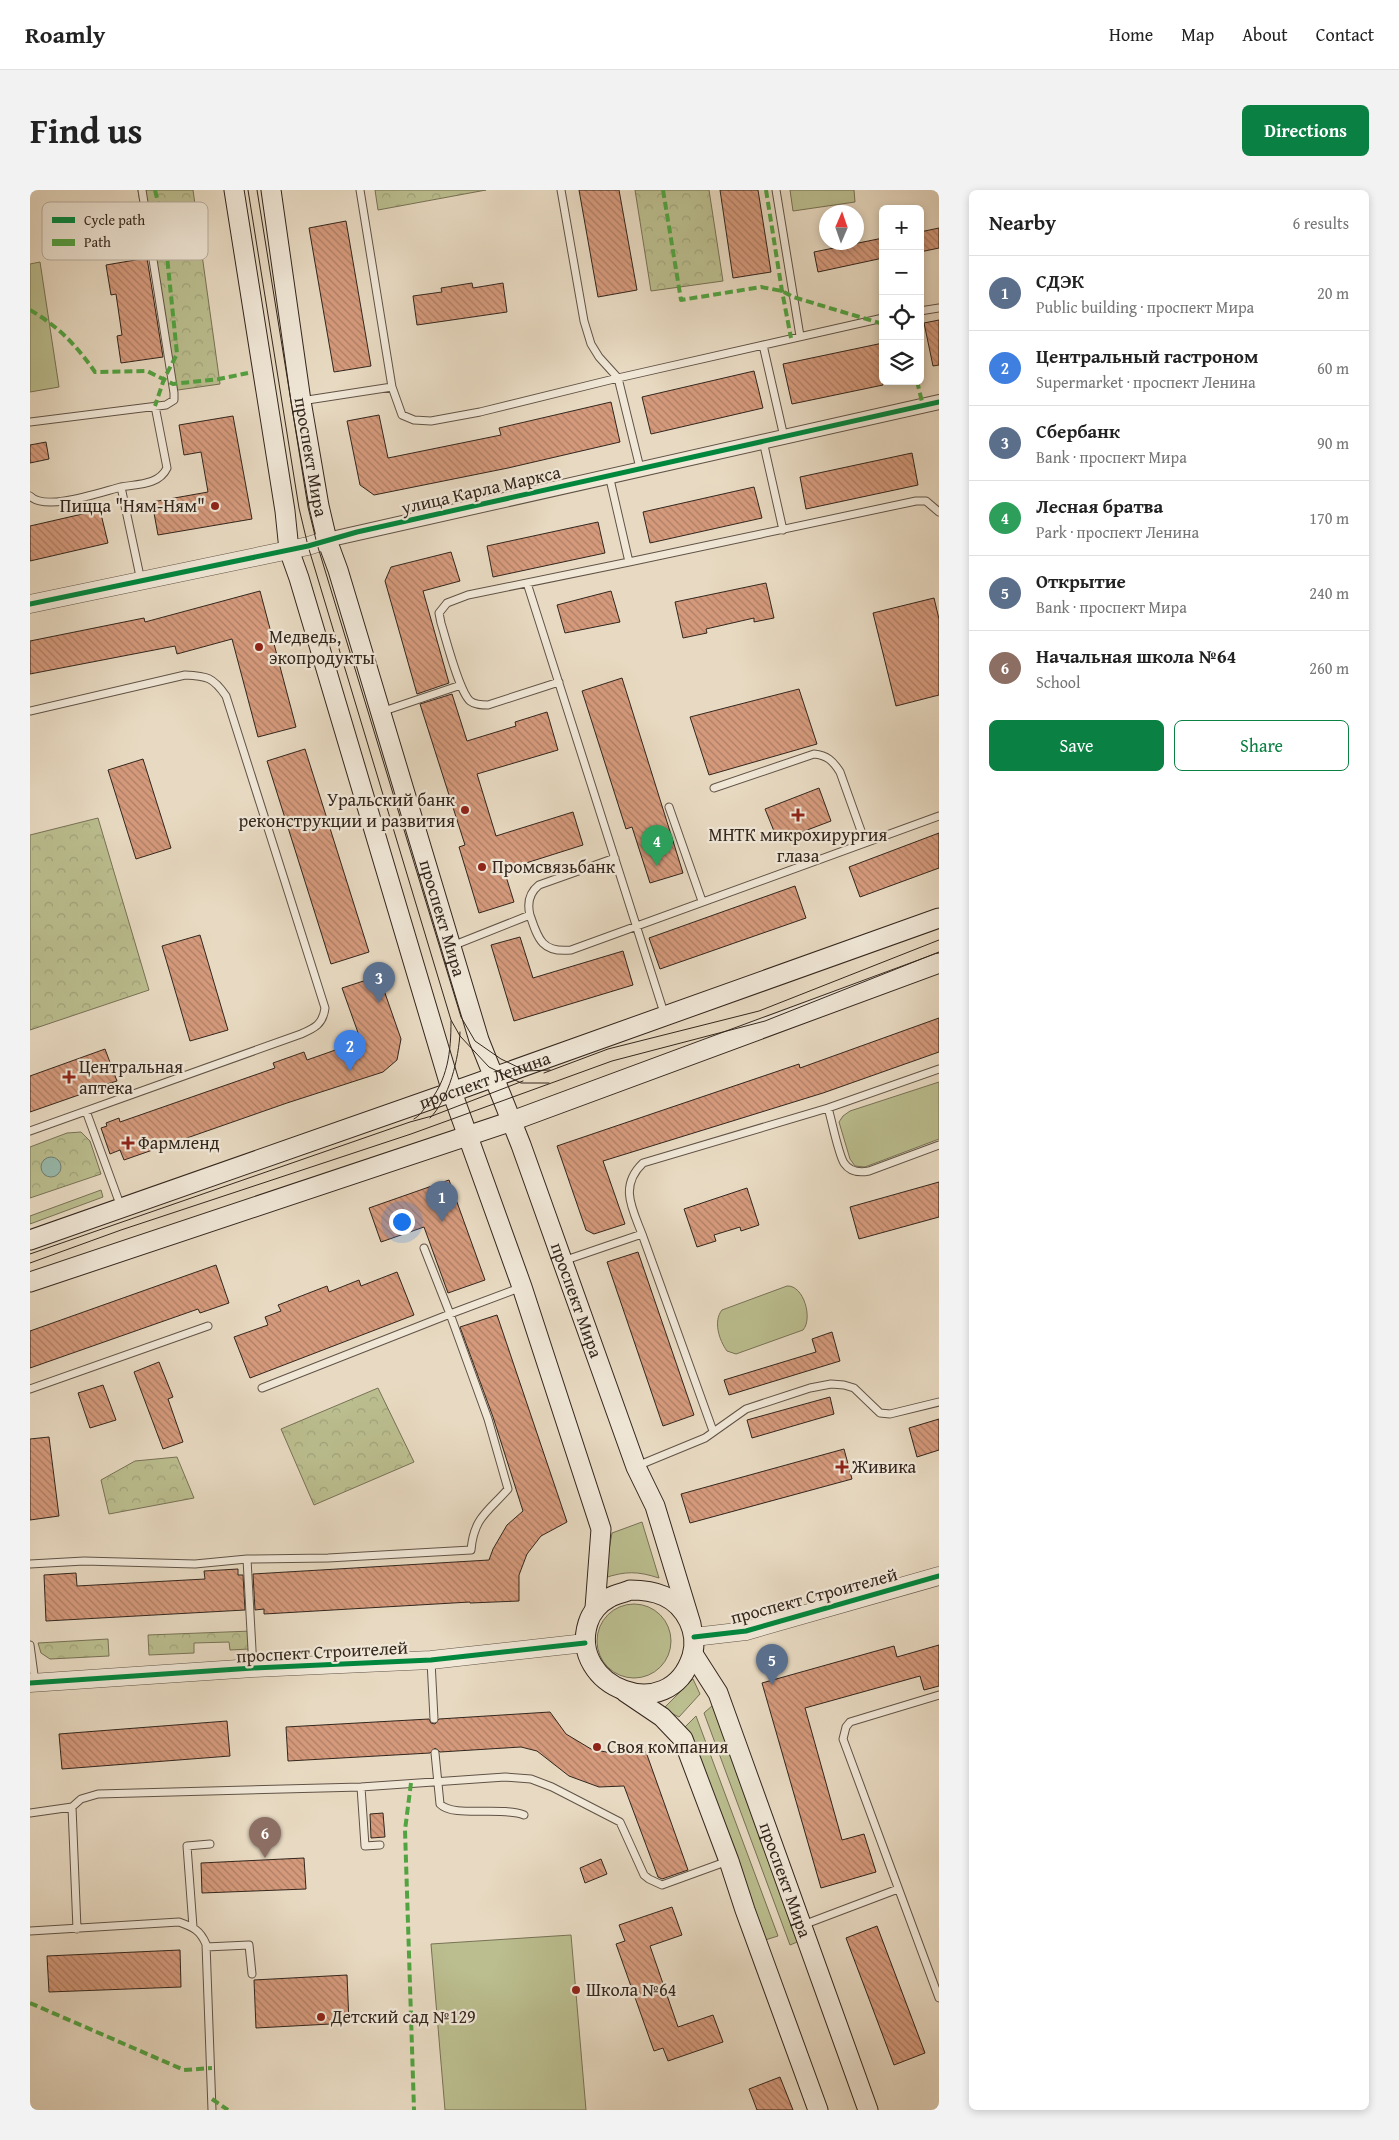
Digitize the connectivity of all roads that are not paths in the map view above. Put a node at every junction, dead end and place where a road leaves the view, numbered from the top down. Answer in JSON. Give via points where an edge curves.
{"nodes":[{"id":1,"x":234,"y":190,"type":"edge"},
{"id":2,"x":271,"y":190,"type":"edge"},
{"id":3,"x":360,"y":190,"type":"edge"},
{"id":4,"x":561,"y":190,"type":"edge"},
{"id":5,"x":776,"y":190,"type":"edge"},
{"id":6,"x":153,"y":260,"type":"edge"},
{"id":7,"x":939,"y":308,"type":"edge"},
{"id":8,"x":924,"y":310,"type":"edge"},
{"id":9,"x":879,"y":319,"type":"edge"},
{"id":10,"x":800,"y":336,"type":"junction"},
{"id":11,"x":763,"y":345,"type":"junction"},
{"id":12,"x":618,"y":378,"type":"junction"},
{"id":13,"x":392,"y":387,"type":"junction"},
{"id":14,"x":301,"y":401,"type":"junction"},
{"id":15,"x":939,"y":402,"type":"edge"},
{"id":16,"x":155,"y":406,"type":"junction"},
{"id":17,"x":30,"y":422,"type":"edge"},
{"id":18,"x":784,"y":437,"type":"junction"},
{"id":19,"x":763,"y":441,"type":"junction"},
{"id":20,"x":640,"y":468,"type":"junction"},
{"id":21,"x":609,"y":475,"type":"junction"},
{"id":22,"x":121,"y":487,"type":"junction"},
{"id":23,"x":30,"y":496,"type":"edge"},
{"id":24,"x":939,"y":512,"type":"edge"},
{"id":25,"x":783,"y":530,"type":"junction"},
{"id":26,"x":327,"y":540,"type":"junction"},
{"id":27,"x":288,"y":550,"type":"junction"},
{"id":28,"x":629,"y":562,"type":"junction"},
{"id":29,"x":141,"y":581,"type":"junction"},
{"id":30,"x":526,"y":583,"type":"junction"},
{"id":31,"x":30,"y":604,"type":"edge"},
{"id":32,"x":559,"y":682,"type":"junction"},
{"id":33,"x":461,"y":685,"type":"junction"},
{"id":34,"x":30,"y":711,"type":"edge"},
{"id":35,"x":380,"y":712,"type":"junction"},
{"id":36,"x":714,"y":788,"type":"dead end"},
{"id":37,"x":669,"y":806,"type":"dead end"},
{"id":38,"x":939,"y":816,"type":"edge"},
{"id":39,"x":865,"y":842,"type":"junction"},
{"id":40,"x":615,"y":858,"type":"junction"},
{"id":41,"x":702,"y":901,"type":"junction"},
{"id":42,"x":530,"y":915,"type":"junction"},
{"id":43,"x":939,"y":918,"type":"edge"},
{"id":44,"x":636,"y":925,"type":"junction"},
{"id":45,"x":450,"y":947,"type":"junction"},
{"id":46,"x":939,"y":963,"type":"edge"},
{"id":47,"x":665,"y":1016,"type":"junction"},
{"id":48,"x":939,"y":1069,"type":"edge"},
{"id":49,"x":493,"y":1077,"type":"junction"},
{"id":50,"x":452,"y":1092,"type":"junction"},
{"id":51,"x":828,"y":1108,"type":"junction"},
{"id":52,"x":86,"y":1111,"type":"junction"},
{"id":53,"x":512,"y":1121,"type":"junction"},
{"id":54,"x":30,"y":1131,"type":"edge"},
{"id":55,"x":468,"y":1136,"type":"junction"},
{"id":56,"x":939,"y":1145,"type":"edge"},
{"id":57,"x":121,"y":1207,"type":"junction"},
{"id":58,"x":642,"y":1234,"type":"junction"},
{"id":59,"x":30,"y":1240,"type":"edge"},
{"id":60,"x":424,"y":1248,"type":"dead end"},
{"id":61,"x":563,"y":1261,"type":"junction"},
{"id":62,"x":30,"y":1282,"type":"edge"},
{"id":63,"x":522,"y":1287,"type":"junction"},
{"id":64,"x":450,"y":1314,"type":"junction"},
{"id":65,"x":208,"y":1326,"type":"dead end"},
{"id":66,"x":262,"y":1388,"type":"dead end"},
{"id":67,"x":30,"y":1389,"type":"edge"},
{"id":68,"x":939,"y":1402,"type":"edge"},
{"id":69,"x":713,"y":1431,"type":"junction"},
{"id":70,"x":636,"y":1467,"type":"junction"},
{"id":71,"x":247,"y":1559,"type":"junction"},
{"id":72,"x":30,"y":1564,"type":"edge"},
{"id":73,"x":939,"y":1576,"type":"edge"},
{"id":74,"x":595,"y":1608,"type":"junction"},
{"id":75,"x":693,"y":1638,"type":"junction"},
{"id":76,"x":585,"y":1643,"type":"junction"},
{"id":77,"x":30,"y":1645,"type":"edge"},
{"id":78,"x":431,"y":1660,"type":"junction"},
{"id":79,"x":253,"y":1668,"type":"junction"},
{"id":80,"x":33,"y":1683,"type":"edge"},
{"id":81,"x":625,"y":1692,"type":"junction"},
{"id":82,"x":939,"y":1695,"type":"edge"},
{"id":83,"x":434,"y":1719,"type":"dead end"},
{"id":84,"x":435,"y":1752,"type":"dead end"},
{"id":85,"x":438,"y":1781,"type":"junction"},
{"id":86,"x":361,"y":1787,"type":"junction"},
{"id":87,"x":72,"y":1807,"type":"junction"},
{"id":88,"x":30,"y":1813,"type":"edge"},
{"id":89,"x":524,"y":1815,"type":"dead end"},
{"id":90,"x":210,"y":1844,"type":"dead end"},
{"id":91,"x":380,"y":1845,"type":"dead end"},
{"id":92,"x":729,"y":1861,"type":"junction"},
{"id":93,"x":898,"y":1889,"type":"junction"},
{"id":94,"x":801,"y":1925,"type":"junction"},
{"id":95,"x":193,"y":1927,"type":"junction"},
{"id":96,"x":77,"y":1929,"type":"junction"},
{"id":97,"x":30,"y":1931,"type":"edge"},
{"id":98,"x":206,"y":1947,"type":"junction"},
{"id":99,"x":252,"y":1974,"type":"dead end"},
{"id":100,"x":939,"y":1998,"type":"edge"},
{"id":101,"x":212,"y":2110,"type":"edge"},
{"id":102,"x":818,"y":2110,"type":"edge"},
{"id":103,"x":868,"y":2110,"type":"edge"}],
"edges":[{"from":1,"to":27,"type":"main road","name":"проспект Мира","via":[[285,510]]},
{"from":2,"to":14,"type":"main road","name":"проспект Мира"},
{"from":3,"to":13,"type":"lane"},
{"from":4,"to":12,"type":"lane","via":[[584,321],[591,344]]},
{"from":5,"to":10,"type":"lane"},
{"from":6,"to":16,"type":"lane","via":[[174,393],[171,403]]},
{"from":7,"to":8,"type":"lane"},
{"from":9,"to":10,"type":"lane"},
{"from":10,"to":11,"type":"lane"},
{"from":11,"to":12,"type":"lane"},
{"from":11,"to":18,"type":"lane"},
{"from":12,"to":13,"type":"lane","via":[[430,421],[402,415]]},
{"from":12,"to":20,"type":"lane"},
{"from":13,"to":14,"type":"lane"},
{"from":14,"to":26,"type":"main road","name":"проспект Мира"},
{"from":15,"to":18,"type":"street","name":"улица Карла Маркса"},
{"from":16,"to":17,"type":"lane"},
{"from":16,"to":22,"type":"lane","via":[[167,468],[154,481]]},
{"from":18,"to":19,"type":"street","name":"улица Карла Маркса"},
{"from":19,"to":20,"type":"street","name":"улица Карла Маркса"},
{"from":19,"to":25,"type":"lane"},
{"from":20,"to":21,"type":"street","name":"улица Карла Маркса"},
{"from":21,"to":26,"type":"street","name":"улица Карла Маркса"},
{"from":21,"to":28,"type":"lane"},
{"from":22,"to":23,"type":"lane","via":[[54,502],[37,501]]},
{"from":22,"to":29,"type":"lane"},
{"from":24,"to":25,"type":"lane","via":[[926,501],[916,501]]},
{"from":25,"to":28,"type":"lane"},
{"from":26,"to":27,"type":"street","name":"улица Карла Маркса"},
{"from":26,"to":35,"type":"main road","name":"проспект Мира"},
{"from":27,"to":29,"type":"street","name":"улица Карла Маркса"},
{"from":27,"to":50,"type":"main road","name":"проспект Мира"},
{"from":28,"to":30,"type":"lane"},
{"from":29,"to":31,"type":"street","name":"улица Карла Маркса"},
{"from":30,"to":32,"type":"lane"},
{"from":30,"to":33,"type":"lane","via":[[455,598],[442,608],[441,623]]},
{"from":32,"to":33,"type":"lane","via":[[488,706],[470,701]]},
{"from":32,"to":40,"type":"lane"},
{"from":33,"to":35,"type":"lane"},
{"from":34,"to":52,"type":"lane","via":[[185,675],[212,679],[226,696],[325,1008],[324,1019],[315,1028]]},
{"from":35,"to":45,"type":"main road","name":"проспект Мира"},
{"from":36,"to":39,"type":"lane","via":[[814,754],[821,755],[834,762],[840,772]]},
{"from":37,"to":41,"type":"lane"},
{"from":38,"to":39,"type":"lane"},
{"from":39,"to":41,"type":"lane"},
{"from":40,"to":42,"type":"lane","via":[[539,885],[530,898]]},
{"from":40,"to":44,"type":"lane"},
{"from":41,"to":44,"type":"lane"},
{"from":42,"to":44,"type":"lane","via":[[536,934],[556,951],[571,950]]},
{"from":42,"to":45,"type":"lane"},
{"from":43,"to":47,"type":"main road","name":"проспект Ленина"},
{"from":44,"to":47,"type":"lane"},
{"from":45,"to":49,"type":"main road","name":"проспект Мира"},
{"from":46,"to":53,"type":"main road"},
{"from":47,"to":49,"type":"main road","name":"проспект Ленина"},
{"from":48,"to":51,"type":"lane"},
{"from":49,"to":50,"type":"main road","name":"проспект Ленина"},
{"from":49,"to":53,"type":"main road","name":"проспект Мира"},
{"from":50,"to":55,"type":"main road","name":"проспект Мира"},
{"from":50,"to":57,"type":"main road","name":"проспект Ленина"},
{"from":51,"to":56,"type":"lane","via":[[844,1162],[860,1173]]},
{"from":51,"to":58,"type":"lane","via":[[643,1164],[630,1179],[629,1191]]},
{"from":52,"to":54,"type":"lane"},
{"from":52,"to":57,"type":"lane"},
{"from":53,"to":55,"type":"main road"},
{"from":53,"to":61,"type":"main road","name":"проспект Мира"},
{"from":55,"to":62,"type":"main road"},
{"from":55,"to":63,"type":"main road","name":"проспект Мира"},
{"from":57,"to":59,"type":"main road","name":"проспект Ленина"},
{"from":58,"to":61,"type":"lane"},
{"from":58,"to":69,"type":"lane"},
{"from":60,"to":64,"type":"lane"},
{"from":61,"to":70,"type":"main road","name":"проспект Мира"},
{"from":63,"to":64,"type":"lane"},
{"from":63,"to":74,"type":"main road","name":"проспект Мира","via":[[601,1529]]},
{"from":64,"to":66,"type":"lane"},
{"from":64,"to":71,"type":"lane","via":[[488,1419],[508,1489],[482,1516],[472,1534],[471,1550]]},
{"from":65,"to":67,"type":"lane"},
{"from":68,"to":69,"type":"lane","via":[[890,1414],[880,1413],[854,1388],[831,1384],[746,1409]]},
{"from":69,"to":70,"type":"lane","via":[[695,1444]]},
{"from":70,"to":75,"type":"main road","name":"проспект Мира","via":[[654,1506]]},
{"from":71,"to":72,"type":"lane","via":[[194,1564],[84,1561]]},
{"from":71,"to":79,"type":"lane"},
{"from":73,"to":75,"type":"street","name":"проспект Строителей","via":[[746,1631]]},
{"from":74,"to":75,"type":"main road","via":[[630,1590],[648,1590],[665,1596],[680,1608]]},
{"from":74,"to":76,"type":"main road","via":[[586,1629]]},
{"from":75,"to":81,"type":"main road","via":[[686,1673],[663,1692]]},
{"from":75,"to":94,"type":"main road","name":"проспект Мира","via":[[718,1692]]},
{"from":76,"to":78,"type":"street","name":"проспект Строителей"},
{"from":76,"to":81,"type":"main road","via":[[591,1664],[604,1679]]},
{"from":77,"to":80,"type":"lane"},
{"from":78,"to":79,"type":"street","name":"проспект Строителей"},
{"from":78,"to":83,"type":"lane"},
{"from":79,"to":80,"type":"street","name":"проспект Строителей"},
{"from":81,"to":92,"type":"main road","via":[[662,1717],[683,1739]]},
{"from":82,"to":93,"type":"lane","via":[[857,1719],[850,1722],[844,1732],[843,1739]]},
{"from":84,"to":85,"type":"lane"},
{"from":85,"to":86,"type":"lane"},
{"from":85,"to":89,"type":"lane","via":[[440,1804],[445,1809],[458,1812],[503,1810]]},
{"from":85,"to":92,"type":"lane","via":[[505,1777],[531,1779],[552,1787],[620,1822],[644,1875],[662,1885]]},
{"from":86,"to":87,"type":"lane","via":[[98,1794],[81,1799]]},
{"from":86,"to":91,"type":"lane","via":[[365,1846]]},
{"from":87,"to":88,"type":"lane"},
{"from":87,"to":96,"type":"lane"},
{"from":90,"to":95,"type":"lane","via":[[187,1846]]},
{"from":92,"to":102,"type":"main road"},
{"from":93,"to":94,"type":"lane"},
{"from":93,"to":100,"type":"lane"},
{"from":94,"to":103,"type":"main road","name":"проспект Мира"},
{"from":95,"to":96,"type":"lane","via":[[179,1922]]},
{"from":95,"to":98,"type":"lane","via":[[201,1933]]},
{"from":96,"to":97,"type":"lane"},
{"from":98,"to":99,"type":"lane","via":[[249,1944]]},
{"from":98,"to":101,"type":"lane"}]}
